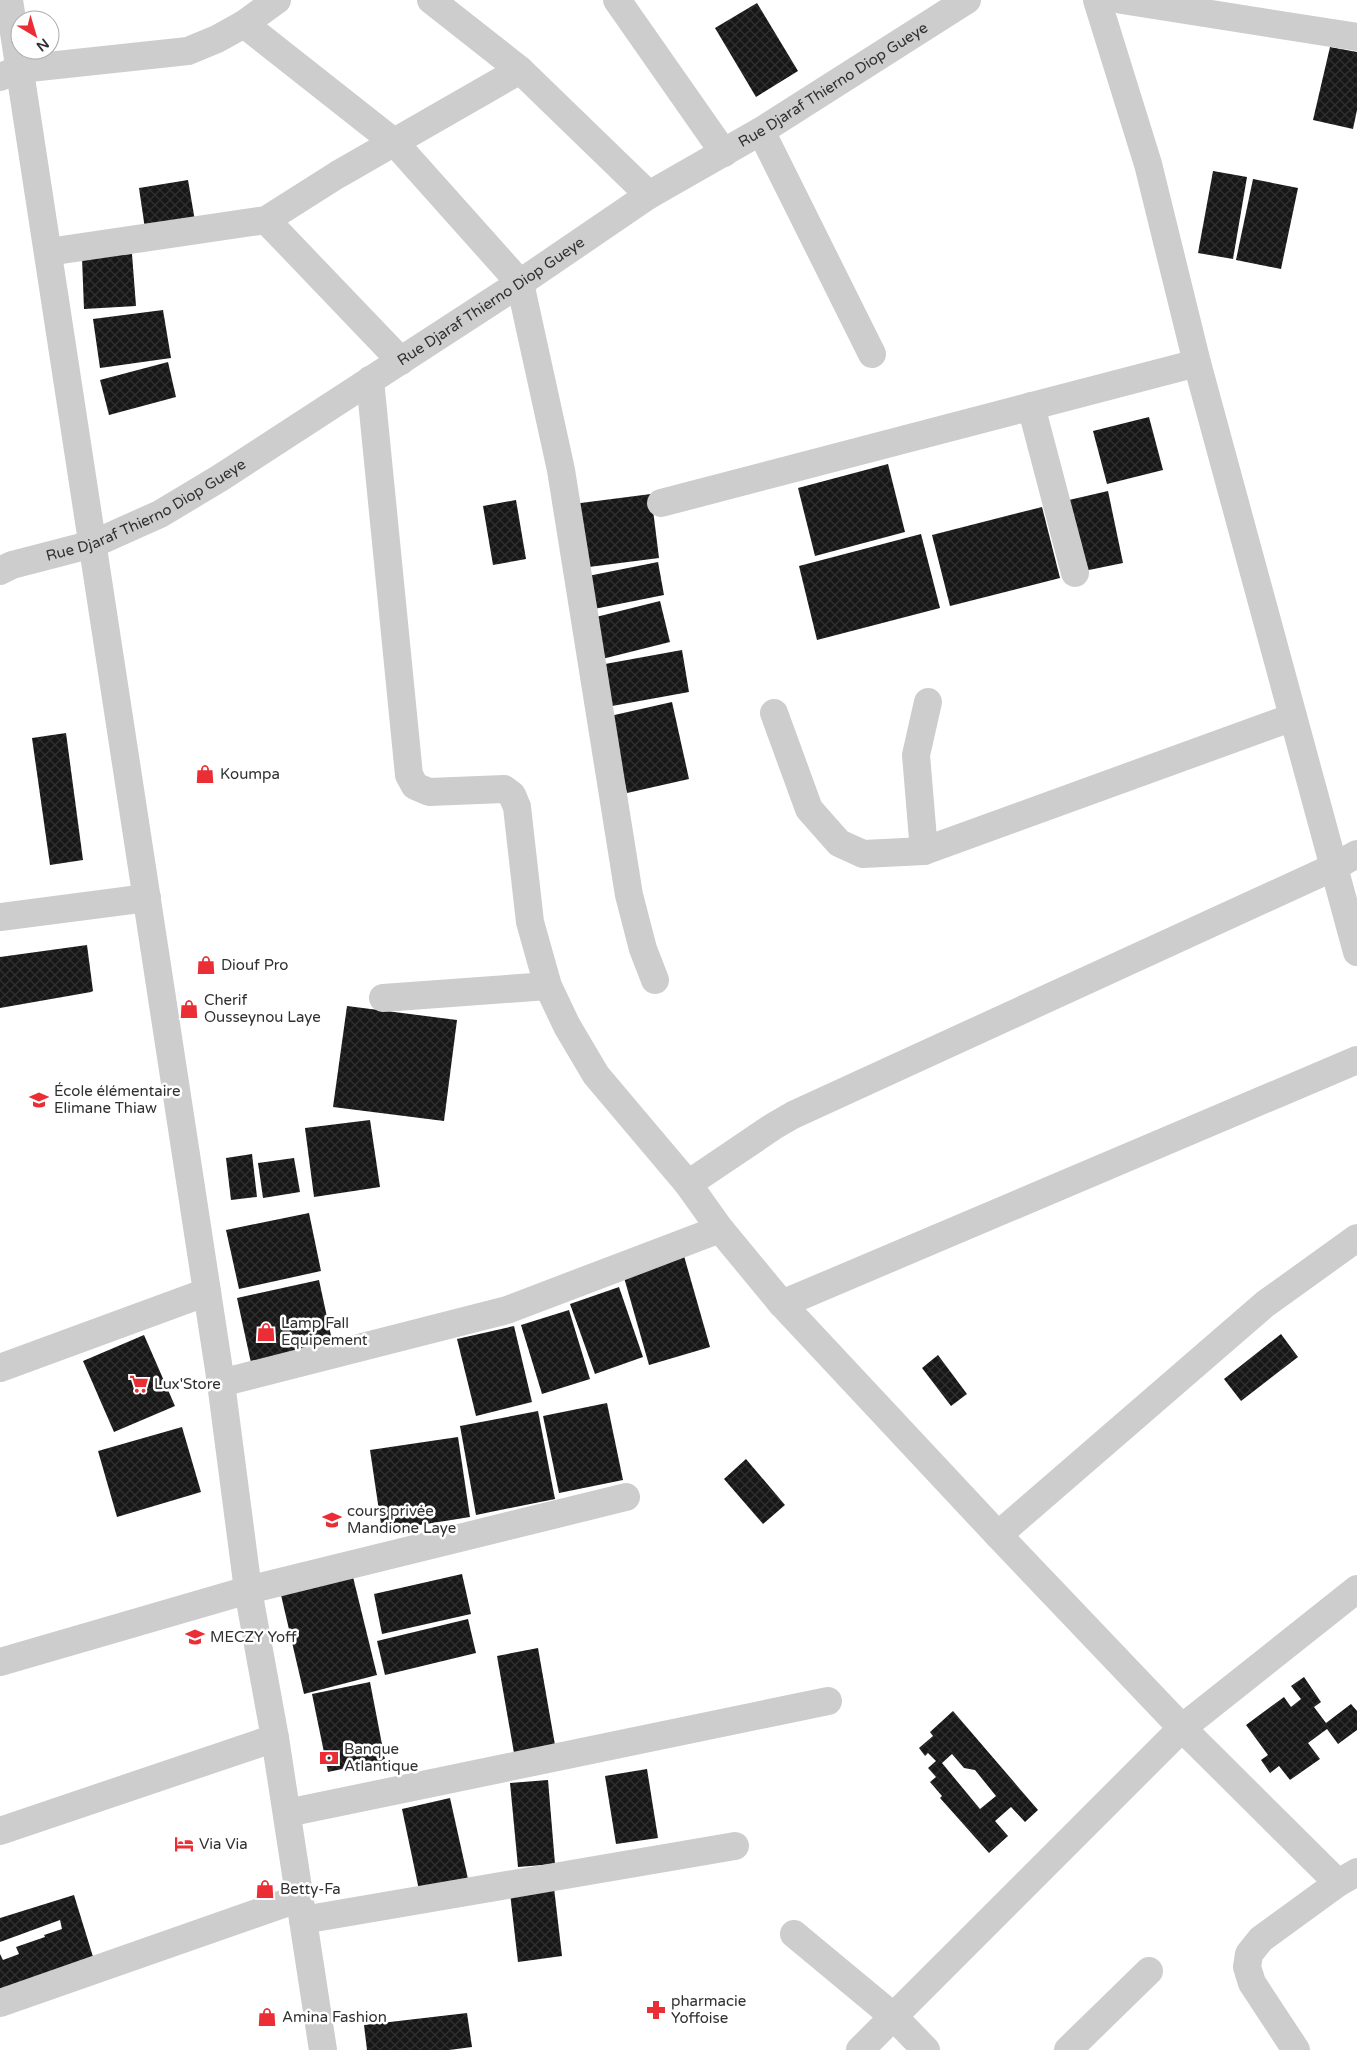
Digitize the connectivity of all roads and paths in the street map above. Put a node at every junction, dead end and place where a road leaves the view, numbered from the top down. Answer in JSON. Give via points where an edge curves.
{"nodes":[{"id":1,"x":9,"y":0,"type":"edge"},
{"id":2,"x":277,"y":0,"type":"edge"},
{"id":3,"x":430,"y":0,"type":"edge"},
{"id":4,"x":617,"y":0,"type":"edge"},
{"id":5,"x":967,"y":0,"type":"edge"},
{"id":6,"x":1097,"y":0,"type":"edge"},
{"id":7,"x":1122,"y":0,"type":"edge"},
{"id":8,"x":244,"y":24,"type":"junction"},
{"id":9,"x":1357,"y":37,"type":"edge"},
{"id":10,"x":520,"y":70,"type":"junction"},
{"id":11,"x":10,"y":73,"type":"edge"},
{"id":12,"x":761,"y":131,"type":"junction"},
{"id":13,"x":394,"y":143,"type":"junction"},
{"id":14,"x":724,"y":153,"type":"junction"},
{"id":15,"x":649,"y":195,"type":"junction"},
{"id":16,"x":266,"y":220,"type":"junction"},
{"id":17,"x":48,"y":252,"type":"junction"},
{"id":18,"x":520,"y":284,"type":"junction"},
{"id":19,"x":872,"y":354,"type":"dead end"},
{"id":20,"x":401,"y":361,"type":"junction"},
{"id":21,"x":1197,"y":363,"type":"junction"},
{"id":22,"x":370,"y":380,"type":"junction"},
{"id":23,"x":1031,"y":406,"type":"junction"},
{"id":24,"x":661,"y":504,"type":"dead end"},
{"id":25,"x":93,"y":544,"type":"junction"},
{"id":26,"x":0,"y":571,"type":"edge"},
{"id":27,"x":1075,"y":573,"type":"dead end"},
{"id":28,"x":928,"y":702,"type":"dead end"},
{"id":29,"x":774,"y":713,"type":"dead end"},
{"id":30,"x":1293,"y":717,"type":"junction"},
{"id":31,"x":924,"y":851,"type":"junction"},
{"id":32,"x":1345,"y":861,"type":"edge"},
{"id":33,"x":146,"y":898,"type":"junction"},
{"id":34,"x":0,"y":917,"type":"edge"},
{"id":35,"x":1357,"y":952,"type":"edge"},
{"id":36,"x":655,"y":980,"type":"dead end"},
{"id":37,"x":548,"y":986,"type":"junction"},
{"id":38,"x":383,"y":998,"type":"dead end"},
{"id":39,"x":1357,"y":1060,"type":"edge"},
{"id":40,"x":688,"y":1184,"type":"junction"},
{"id":41,"x":720,"y":1228,"type":"junction"},
{"id":42,"x":1357,"y":1238,"type":"edge"},
{"id":43,"x":207,"y":1292,"type":"junction"},
{"id":44,"x":782,"y":1304,"type":"junction"},
{"id":45,"x":0,"y":1368,"type":"edge"},
{"id":46,"x":221,"y":1383,"type":"junction"},
{"id":47,"x":626,"y":1497,"type":"dead end"},
{"id":48,"x":998,"y":1535,"type":"junction"},
{"id":49,"x":248,"y":1590,"type":"junction"},
{"id":50,"x":1357,"y":1590,"type":"edge"},
{"id":51,"x":0,"y":1662,"type":"edge"},
{"id":52,"x":828,"y":1701,"type":"dead end"},
{"id":53,"x":1182,"y":1728,"type":"junction"},
{"id":54,"x":275,"y":1738,"type":"junction"},
{"id":55,"x":287,"y":1813,"type":"junction"},
{"id":56,"x":0,"y":1831,"type":"edge"},
{"id":57,"x":735,"y":1846,"type":"dead end"},
{"id":58,"x":1347,"y":1878,"type":"edge"},
{"id":59,"x":302,"y":1909,"type":"junction"},
{"id":60,"x":794,"y":1934,"type":"dead end"},
{"id":61,"x":1149,"y":1970,"type":"dead end"},
{"id":62,"x":0,"y":2004,"type":"edge"},
{"id":63,"x":894,"y":2017,"type":"junction"},
{"id":64,"x":323,"y":2050,"type":"edge"},
{"id":65,"x":860,"y":2050,"type":"edge"},
{"id":66,"x":926,"y":2050,"type":"edge"},
{"id":67,"x":1068,"y":2050,"type":"edge"},
{"id":68,"x":1296,"y":2050,"type":"edge"}],
"edges":[{"from":1,"to":11,"type":"street"},
{"from":2,"to":8,"type":"street"},
{"from":3,"to":10,"type":"street"},
{"from":4,"to":14,"type":"street"},
{"from":5,"to":12,"type":"street","name":"Rue Djaraf Thierno Diop Gueye"},
{"from":6,"to":21,"type":"street","via":[[1148,164]]},
{"from":7,"to":9,"type":"street"},
{"from":8,"to":11,"type":"street","via":[[188,51]]},
{"from":8,"to":13,"type":"street"},
{"from":10,"to":13,"type":"street"},
{"from":10,"to":15,"type":"street"},
{"from":11,"to":17,"type":"street"},
{"from":12,"to":14,"type":"street","name":"Rue Djaraf Thierno Diop Gueye"},
{"from":12,"to":19,"type":"street"},
{"from":13,"to":16,"type":"street"},
{"from":13,"to":18,"type":"street"},
{"from":14,"to":15,"type":"street","name":"Rue Djaraf Thierno Diop Gueye"},
{"from":15,"to":18,"type":"street","name":"Rue Djaraf Thierno Diop Gueye"},
{"from":16,"to":17,"type":"street"},
{"from":16,"to":20,"type":"street"},
{"from":17,"to":25,"type":"street"},
{"from":18,"to":20,"type":"street","name":"Rue Djaraf Thierno Diop Gueye"},
{"from":18,"to":36,"type":"street","via":[[561,470],[629,895]]},
{"from":20,"to":22,"type":"street","name":"Rue Djaraf Thierno Diop Gueye"},
{"from":21,"to":23,"type":"street"},
{"from":21,"to":30,"type":"street"},
{"from":22,"to":25,"type":"street","name":"Rue Djaraf Thierno Diop Gueye","via":[[160,514]]},
{"from":22,"to":37,"type":"street","via":[[410,775],[415,786],[429,792],[504,789],[512,795],[530,922]]},
{"from":23,"to":24,"type":"street"},
{"from":23,"to":27,"type":"street"},
{"from":25,"to":26,"type":"street","name":"Rue Djaraf Thierno Diop Gueye"},
{"from":25,"to":33,"type":"street"},
{"from":28,"to":31,"type":"street","via":[[916,755]]},
{"from":29,"to":31,"type":"street","via":[[809,809],[839,843],[863,854]]},
{"from":30,"to":31,"type":"street"},
{"from":30,"to":32,"type":"street"},
{"from":32,"to":35,"type":"street"},
{"from":32,"to":40,"type":"street","via":[[793,1116]]},
{"from":33,"to":34,"type":"street"},
{"from":33,"to":43,"type":"street"},
{"from":37,"to":38,"type":"street"},
{"from":37,"to":40,"type":"street","via":[[596,1075]]},
{"from":39,"to":44,"type":"street"},
{"from":40,"to":41,"type":"street"},
{"from":41,"to":44,"type":"street"},
{"from":41,"to":46,"type":"street","via":[[507,1310]]},
{"from":42,"to":48,"type":"street","via":[[1265,1304]]},
{"from":43,"to":45,"type":"street"},
{"from":43,"to":46,"type":"street"},
{"from":44,"to":48,"type":"street"},
{"from":46,"to":49,"type":"street"},
{"from":47,"to":49,"type":"street"},
{"from":48,"to":53,"type":"street"},
{"from":49,"to":51,"type":"street"},
{"from":49,"to":54,"type":"street"},
{"from":50,"to":53,"type":"street"},
{"from":52,"to":55,"type":"street"},
{"from":53,"to":58,"type":"street"},
{"from":53,"to":63,"type":"street"},
{"from":54,"to":55,"type":"street"},
{"from":54,"to":56,"type":"street"},
{"from":55,"to":59,"type":"street"},
{"from":57,"to":59,"type":"street"},
{"from":58,"to":68,"type":"street","via":[[1261,1939],[1249,1954],[1247,1967],[1252,1983]]},
{"from":59,"to":62,"type":"street"},
{"from":59,"to":64,"type":"street"},
{"from":60,"to":63,"type":"street"},
{"from":61,"to":67,"type":"street"},
{"from":63,"to":65,"type":"street"},
{"from":63,"to":66,"type":"street"}]}
